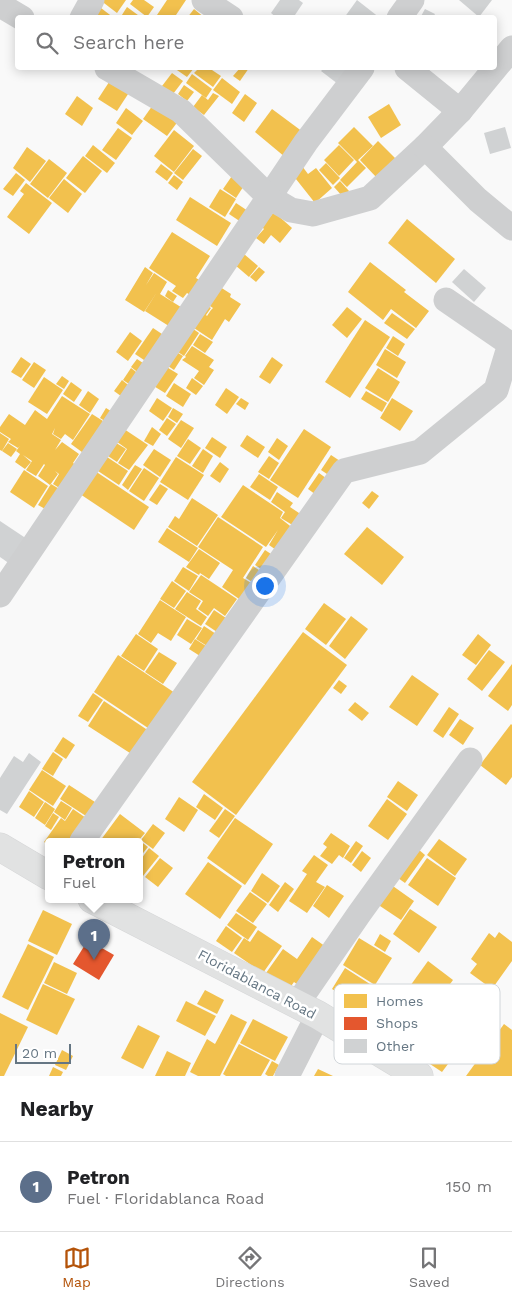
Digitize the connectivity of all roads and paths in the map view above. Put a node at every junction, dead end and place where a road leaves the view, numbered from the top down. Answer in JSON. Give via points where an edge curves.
{"nodes":[{"id":1,"x":92,"y":0,"type":"edge"},
{"id":2,"x":204,"y":0,"type":"edge"},
{"id":3,"x":412,"y":0,"type":"edge"},
{"id":4,"x":0,"y":5,"type":"edge"},
{"id":5,"x":17,"y":15,"type":"edge"},
{"id":6,"x":84,"y":15,"type":"edge"},
{"id":7,"x":226,"y":15,"type":"edge"},
{"id":8,"x":401,"y":15,"type":"edge"},
{"id":9,"x":512,"y":48,"type":"edge"},
{"id":10,"x":497,"y":66,"type":"edge"},
{"id":11,"x":110,"y":70,"type":"edge"},
{"id":12,"x":360,"y":70,"type":"edge"},
{"id":13,"x":409,"y":70,"type":"edge"},
{"id":14,"x":494,"y":70,"type":"edge"},
{"id":15,"x":460,"y":111,"type":"junction"},
{"id":16,"x":426,"y":147,"type":"junction"},
{"id":17,"x":268,"y":197,"type":"junction"},
{"id":18,"x":512,"y":228,"type":"edge"},
{"id":19,"x":446,"y":300,"type":"dead end"},
{"id":20,"x":0,"y":595,"type":"edge"},
{"id":21,"x":470,"y":760,"type":"dead end"},
{"id":22,"x":84,"y":838,"type":"edge"},
{"id":23,"x":0,"y":847,"type":"edge"},
{"id":24,"x":45,"y":874,"type":"edge"},
{"id":25,"x":100,"y":903,"type":"edge"},
{"id":26,"x":307,"y":1010,"type":"junction"},
{"id":27,"x":334,"y":1026,"type":"edge"},
{"id":28,"x":399,"y":1064,"type":"edge"},
{"id":29,"x":287,"y":1076,"type":"edge"},
{"id":30,"x":419,"y":1076,"type":"edge"}],
"edges":[{"from":1,"to":6,"type":"street"},
{"from":2,"to":7,"type":"street"},
{"from":3,"to":8,"type":"street"},
{"from":4,"to":5,"type":"street"},
{"from":9,"to":10,"type":"street"},
{"from":11,"to":17,"type":"street","via":[[181,111]]},
{"from":12,"to":17,"type":"street"},
{"from":13,"to":15,"type":"street"},
{"from":14,"to":15,"type":"street"},
{"from":15,"to":16,"type":"street"},
{"from":16,"to":17,"type":"street","via":[[370,198],[313,214],[291,210]]},
{"from":16,"to":18,"type":"street","via":[[478,200]]},
{"from":17,"to":20,"type":"street"},
{"from":19,"to":22,"type":"street","via":[[510,344],[496,390],[420,452],[344,471]]},
{"from":21,"to":26,"type":"street","via":[[359,914]]},
{"from":23,"to":24,"type":"main road"},
{"from":25,"to":26,"type":"main road","name":"Floridablanca Road"},
{"from":26,"to":27,"type":"main road","name":"Floridablanca Road"},
{"from":26,"to":29,"type":"street"},
{"from":28,"to":30,"type":"main road","name":"Floridablanca Road"}]}
